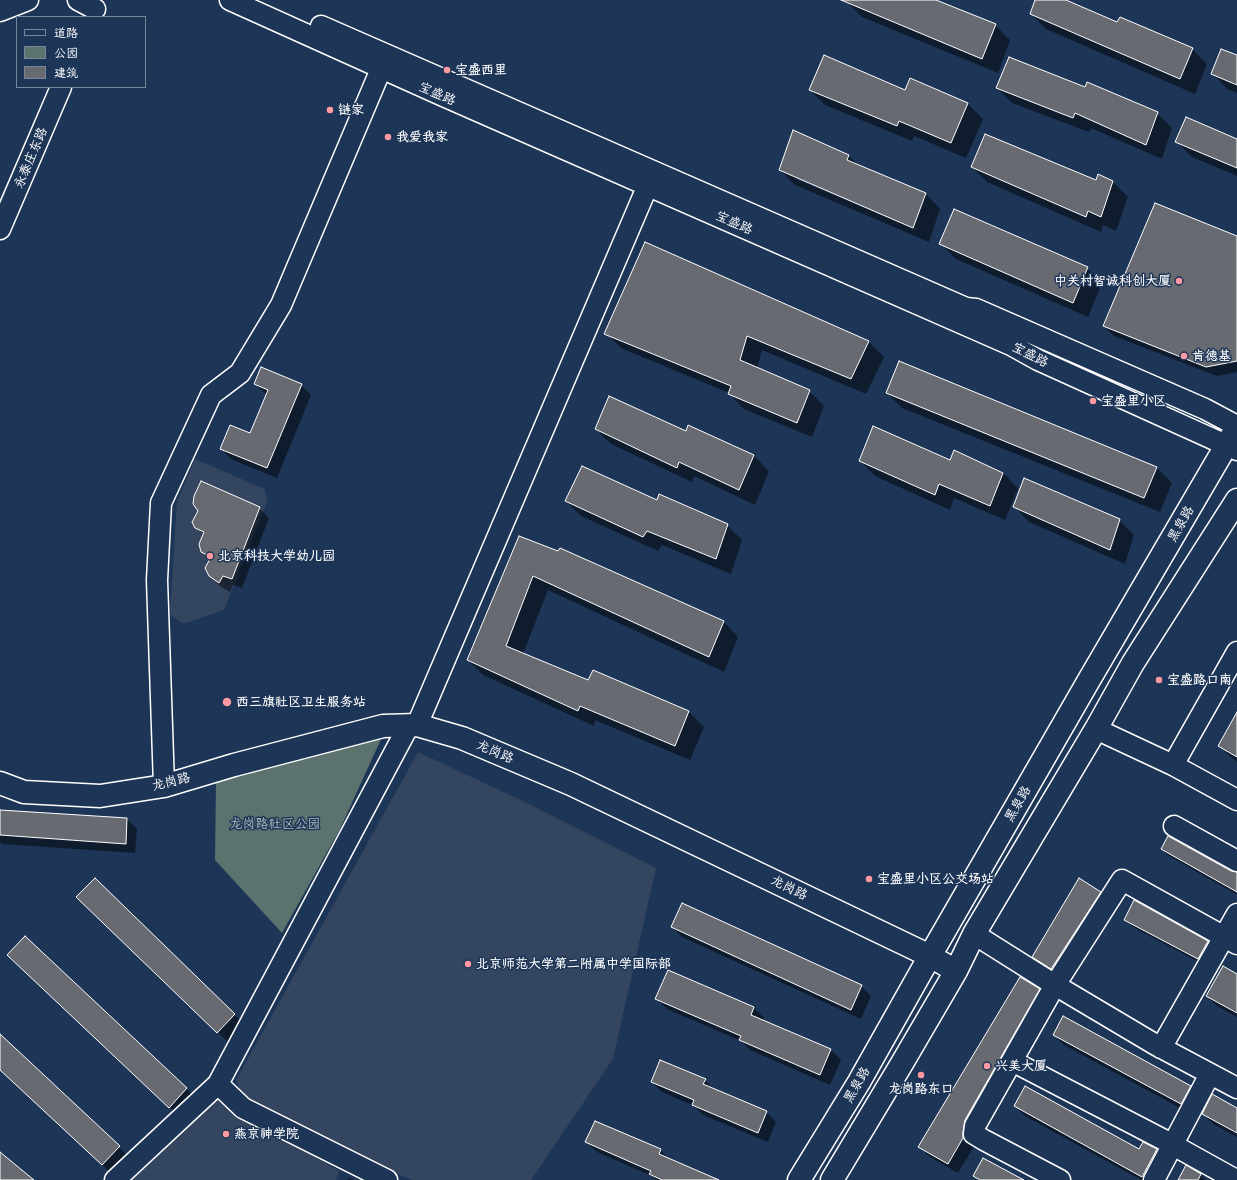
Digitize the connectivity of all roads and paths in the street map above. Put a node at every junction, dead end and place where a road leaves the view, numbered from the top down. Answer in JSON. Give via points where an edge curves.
{"nodes":[{"id":1,"x":28,"y":0,"type":"edge"},
{"id":2,"x":78,"y":0,"type":"edge"},
{"id":3,"x":230,"y":0,"type":"edge"},
{"id":4,"x":260,"y":0,"type":"edge"},
{"id":5,"x":95,"y":9,"type":"edge"},
{"id":6,"x":0,"y":11,"type":"edge"},
{"id":7,"x":381,"y":69,"type":"junction"},
{"id":8,"x":61,"y":88,"type":"edge"},
{"id":9,"x":648,"y":185,"type":"junction"},
{"id":10,"x":0,"y":229,"type":"edge"},
{"id":11,"x":1234,"y":437,"type":"edge"},
{"id":12,"x":1237,"y":500,"type":"edge"},
{"id":13,"x":1237,"y":652,"type":"edge"},
{"id":14,"x":413,"y":725,"type":"junction"},
{"id":15,"x":1096,"y":729,"type":"junction"},
{"id":16,"x":1173,"y":765,"type":"junction"},
{"id":17,"x":0,"y":783,"type":"edge"},
{"id":18,"x":164,"y":786,"type":"junction"},
{"id":19,"x":1237,"y":800,"type":"edge"},
{"id":20,"x":1174,"y":826,"type":"dead end"},
{"id":21,"x":1237,"y":861,"type":"edge"},
{"id":22,"x":1237,"y":914,"type":"edge"},
{"id":23,"x":974,"y":934,"type":"junction"},
{"id":24,"x":1231,"y":940,"type":"edge"},
{"id":25,"x":930,"y":956,"type":"junction"},
{"id":26,"x":956,"y":971,"type":"junction"},
{"id":27,"x":1055,"y":985,"type":"junction"},
{"id":28,"x":1161,"y":1048,"type":"junction"},
{"id":29,"x":1012,"y":1061,"type":"junction"},
{"id":30,"x":1210,"y":1074,"type":"junction"},
{"id":31,"x":218,"y":1084,"type":"junction"},
{"id":32,"x":1237,"y":1088,"type":"edge"},
{"id":33,"x":1172,"y":1145,"type":"junction"},
{"id":34,"x":115,"y":1180,"type":"edge"},
{"id":35,"x":387,"y":1180,"type":"edge"},
{"id":36,"x":799,"y":1180,"type":"edge"},
{"id":37,"x":832,"y":1180,"type":"edge"},
{"id":38,"x":1060,"y":1180,"type":"edge"},
{"id":39,"x":1154,"y":1180,"type":"edge"},
{"id":40,"x":1236,"y":1180,"type":"edge"}],
"edges":[{"from":1,"to":6,"type":"street"},
{"from":2,"to":5,"type":"street"},
{"from":3,"to":7,"type":"street","name":"宝盛路"},
{"from":4,"to":11,"type":"street","name":"宝盛路","via":[[966,308],[976,309],[1205,409]]},
{"from":7,"to":9,"type":"street","name":"宝盛路"},
{"from":7,"to":18,"type":"street","via":[[281,305],[240,373],[211,395],[161,503],[157,580]]},
{"from":8,"to":10,"type":"street","name":"永泰庄东路"},
{"from":9,"to":11,"type":"street","name":"宝盛路","via":[[1011,345],[1038,360]]},
{"from":9,"to":14,"type":"street"},
{"from":11,"to":25,"type":"main road","name":"黑泉路"},
{"from":12,"to":15,"type":"main road","via":[[1133,663]]},
{"from":13,"to":16,"type":"street"},
{"from":14,"to":18,"type":"main road","name":"龙岗路","via":[[383,726],[234,764]]},
{"from":14,"to":25,"type":"main road","name":"龙岗路","via":[[462,738],[571,784]]},
{"from":14,"to":31,"type":"street"},
{"from":15,"to":16,"type":"street"},
{"from":15,"to":23,"type":"main road"},
{"from":16,"to":19,"type":"street"},
{"from":17,"to":18,"type":"main road","name":"龙岗路","via":[[24,792],[100,796]]},
{"from":20,"to":21,"type":"street"},
{"from":22,"to":24,"type":"street"},
{"from":23,"to":26,"type":"main road"},
{"from":23,"to":27,"type":"street"},
{"from":24,"to":27,"type":"street","via":[[1122,880]]},
{"from":24,"to":28,"type":"street"},
{"from":25,"to":26,"type":"main road","name":"龙岗路"},
{"from":25,"to":36,"type":"main road","name":"黑泉路","via":[[859,1082]]},
{"from":26,"to":37,"type":"main road"},
{"from":27,"to":28,"type":"street"},
{"from":27,"to":29,"type":"street"},
{"from":28,"to":30,"type":"street"},
{"from":29,"to":33,"type":"street"},
{"from":29,"to":38,"type":"street","via":[[975,1126],[974,1134]]},
{"from":30,"to":32,"type":"street"},
{"from":30,"to":33,"type":"street"},
{"from":31,"to":34,"type":"street"},
{"from":31,"to":35,"type":"street","via":[[243,1108]]},
{"from":33,"to":39,"type":"street"},
{"from":33,"to":40,"type":"street"}]}
